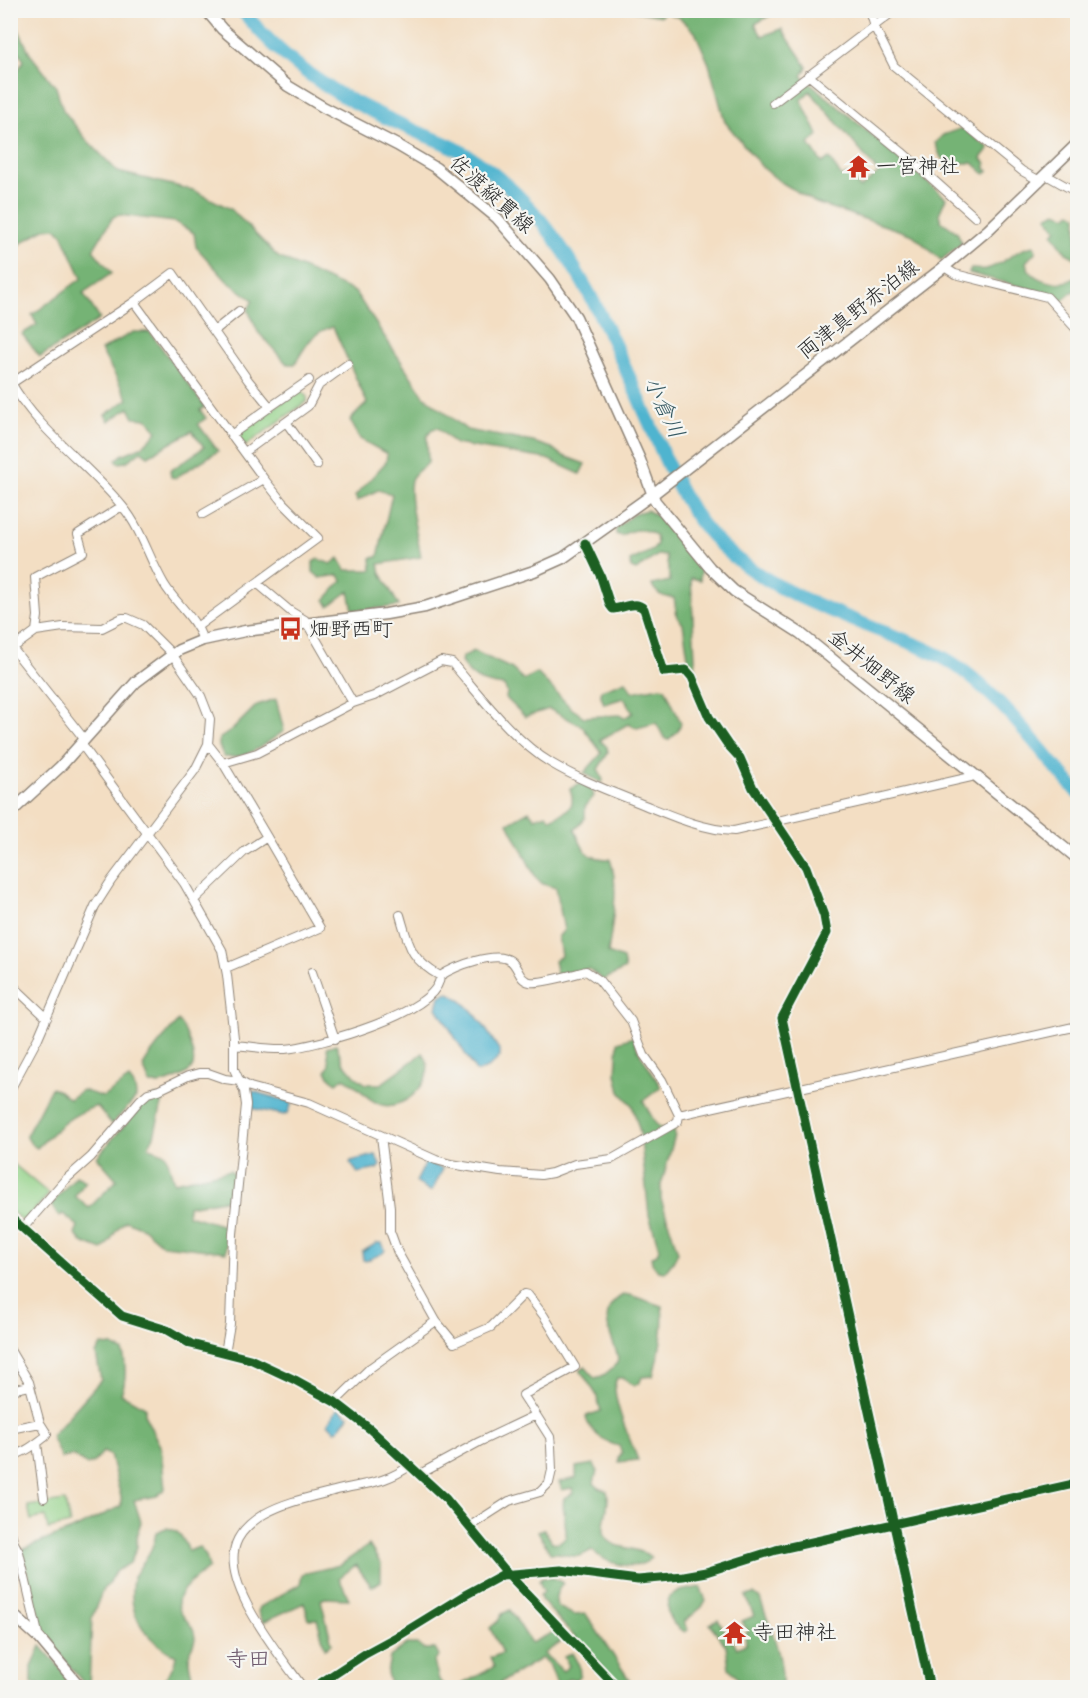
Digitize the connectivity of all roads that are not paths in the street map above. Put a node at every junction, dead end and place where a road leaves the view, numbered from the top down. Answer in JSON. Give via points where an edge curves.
{"nodes":[{"id":1,"x":206,"y":10,"type":"edge"},
{"id":2,"x":869,"y":10,"type":"edge"},
{"id":3,"x":895,"y":10,"type":"edge"},
{"id":4,"x":874,"y":26,"type":"junction"},
{"id":5,"x":808,"y":75,"type":"junction"},
{"id":6,"x":773,"y":103,"type":"dead end"},
{"id":7,"x":1077,"y":143,"type":"edge"},
{"id":8,"x":1043,"y":178,"type":"junction"},
{"id":9,"x":1077,"y":193,"type":"edge"},
{"id":10,"x":975,"y":217,"type":"dead end"},
{"id":11,"x":944,"y":267,"type":"junction"},
{"id":12,"x":134,"y":302,"type":"junction"},
{"id":13,"x":239,"y":311,"type":"dead end"},
{"id":14,"x":214,"y":331,"type":"junction"},
{"id":15,"x":1077,"y":331,"type":"edge"},
{"id":16,"x":348,"y":364,"type":"dead end"},
{"id":17,"x":309,"y":380,"type":"dead end"},
{"id":18,"x":12,"y":386,"type":"edge"},
{"id":19,"x":270,"y":407,"type":"junction"},
{"id":20,"x":286,"y":422,"type":"junction"},
{"id":21,"x":231,"y":435,"type":"junction"},
{"id":22,"x":245,"y":453,"type":"junction"},
{"id":23,"x":316,"y":465,"type":"dead end"},
{"id":24,"x":264,"y":479,"type":"junction"},
{"id":25,"x":656,"y":492,"type":"junction"},
{"id":26,"x":122,"y":506,"type":"junction"},
{"id":27,"x":203,"y":514,"type":"dead end"},
{"id":28,"x":585,"y":543,"type":"junction"},
{"id":29,"x":257,"y":583,"type":"junction"},
{"id":30,"x":307,"y":623,"type":"junction"},
{"id":31,"x":198,"y":626,"type":"junction"},
{"id":32,"x":36,"y":631,"type":"junction"},
{"id":33,"x":202,"y":640,"type":"junction"},
{"id":34,"x":12,"y":650,"type":"edge"},
{"id":35,"x":172,"y":654,"type":"junction"},
{"id":36,"x":353,"y":703,"type":"junction"},
{"id":37,"x":83,"y":742,"type":"junction"},
{"id":38,"x":208,"y":744,"type":"junction"},
{"id":39,"x":223,"y":763,"type":"junction"},
{"id":40,"x":973,"y":774,"type":"junction"},
{"id":41,"x":10,"y":813,"type":"edge"},
{"id":42,"x":776,"y":821,"type":"junction"},
{"id":43,"x":147,"y":833,"type":"junction"},
{"id":44,"x":267,"y":837,"type":"junction"},
{"id":45,"x":1077,"y":859,"type":"edge"},
{"id":46,"x":194,"y":900,"type":"junction"},
{"id":47,"x":400,"y":915,"type":"dead end"},
{"id":48,"x":226,"y":968,"type":"junction"},
{"id":49,"x":312,"y":972,"type":"dead end"},
{"id":50,"x":440,"y":976,"type":"junction"},
{"id":51,"x":10,"y":983,"type":"edge"},
{"id":52,"x":47,"y":1017,"type":"junction"},
{"id":53,"x":1077,"y":1026,"type":"edge"},
{"id":54,"x":335,"y":1039,"type":"junction"},
{"id":55,"x":234,"y":1045,"type":"junction"},
{"id":56,"x":239,"y":1080,"type":"junction"},
{"id":57,"x":797,"y":1088,"type":"junction"},
{"id":58,"x":10,"y":1090,"type":"edge"},
{"id":59,"x":679,"y":1115,"type":"junction"},
{"id":60,"x":381,"y":1136,"type":"junction"},
{"id":61,"x":10,"y":1217,"type":"edge"},
{"id":62,"x":23,"y":1228,"type":"junction"},
{"id":63,"x":436,"y":1321,"type":"junction"},
{"id":64,"x":10,"y":1350,"type":"edge"},
{"id":65,"x":225,"y":1353,"type":"junction"},
{"id":66,"x":30,"y":1386,"type":"junction"},
{"id":67,"x":10,"y":1390,"type":"edge"},
{"id":68,"x":335,"y":1402,"type":"junction"},
{"id":69,"x":536,"y":1415,"type":"junction"},
{"id":70,"x":40,"y":1423,"type":"junction"},
{"id":71,"x":10,"y":1429,"type":"edge"},
{"id":72,"x":37,"y":1443,"type":"junction"},
{"id":73,"x":10,"y":1456,"type":"edge"},
{"id":74,"x":411,"y":1465,"type":"junction"},
{"id":75,"x":420,"y":1474,"type":"junction"},
{"id":76,"x":1077,"y":1482,"type":"edge"},
{"id":77,"x":44,"y":1498,"type":"dead end"},
{"id":78,"x":893,"y":1523,"type":"junction"},
{"id":79,"x":470,"y":1526,"type":"junction"},
{"id":80,"x":10,"y":1529,"type":"edge"},
{"id":81,"x":509,"y":1575,"type":"junction"},
{"id":82,"x":10,"y":1612,"type":"edge"},
{"id":83,"x":40,"y":1639,"type":"junction"},
{"id":84,"x":81,"y":1688,"type":"edge"},
{"id":85,"x":303,"y":1688,"type":"edge"},
{"id":86,"x":313,"y":1688,"type":"edge"},
{"id":87,"x":617,"y":1688,"type":"edge"},
{"id":88,"x":930,"y":1688,"type":"edge"}],
"edges":[{"from":1,"to":25,"type":"main road","name":"佐渡縦貫線","via":[[222,29],[288,86],[436,168],[497,218],[550,279],[576,317]]},
{"from":2,"to":4,"type":"street"},
{"from":3,"to":4,"type":"street"},
{"from":4,"to":5,"type":"street"},
{"from":4,"to":8,"type":"street","via":[[894,66],[1022,171]]},
{"from":5,"to":6,"type":"street"},
{"from":5,"to":10,"type":"street"},
{"from":7,"to":8,"type":"main road","name":"両津真野赤泊線"},
{"from":8,"to":9,"type":"street"},
{"from":8,"to":11,"type":"main road","name":"両津真野赤泊線"},
{"from":11,"to":15,"type":"street","via":[[954,274],[1047,297]]},
{"from":11,"to":25,"type":"main road","name":"両津真野赤泊線"},
{"from":12,"to":14,"type":"street","via":[[173,273]]},
{"from":12,"to":18,"type":"street"},
{"from":12,"to":21,"type":"street"},
{"from":13,"to":14,"type":"street"},
{"from":14,"to":19,"type":"street"},
{"from":16,"to":20,"type":"street","via":[[319,385],[308,406]]},
{"from":17,"to":19,"type":"street"},
{"from":18,"to":26,"type":"street"},
{"from":19,"to":21,"type":"street"},
{"from":20,"to":22,"type":"street"},
{"from":20,"to":23,"type":"street"},
{"from":21,"to":22,"type":"street"},
{"from":22,"to":24,"type":"street"},
{"from":24,"to":27,"type":"street"},
{"from":24,"to":29,"type":"street","via":[[318,538]]},
{"from":25,"to":28,"type":"main road","name":"両津真野赤泊線"},
{"from":25,"to":40,"type":"main road","name":"金井畑野線","via":[[655,501],[720,579],[800,633]]},
{"from":26,"to":31,"type":"street","via":[[164,584]]},
{"from":26,"to":32,"type":"street","via":[[78,534],[83,552],[35,577]]},
{"from":28,"to":30,"type":"main road","name":"両津真野赤泊線","via":[[534,572],[432,605]]},
{"from":28,"to":42,"type":"street","via":[[610,606],[613,609],[635,604],[644,609],[664,672],[689,672],[709,717],[740,758],[753,788]]},
{"from":29,"to":30,"type":"street"},
{"from":29,"to":31,"type":"street"},
{"from":30,"to":33,"type":"main road","name":"両津真野赤泊線"},
{"from":30,"to":36,"type":"street"},
{"from":31,"to":33,"type":"street"},
{"from":32,"to":34,"type":"street"},
{"from":32,"to":35,"type":"street","via":[[102,628],[127,618],[143,625]]},
{"from":33,"to":35,"type":"main road","name":"両津真野赤泊線"},
{"from":34,"to":37,"type":"street"},
{"from":35,"to":37,"type":"main road","name":"両津真野赤泊線","via":[[136,682]]},
{"from":35,"to":38,"type":"street","via":[[207,707]]},
{"from":36,"to":39,"type":"street","via":[[257,753]]},
{"from":36,"to":42,"type":"street","via":[[446,661],[515,734],[550,762],[572,773],[673,816],[723,831]]},
{"from":37,"to":41,"type":"main road","name":"両津真野赤泊線"},
{"from":37,"to":43,"type":"street"},
{"from":38,"to":39,"type":"street"},
{"from":38,"to":43,"type":"street","via":[[195,770]]},
{"from":39,"to":44,"type":"street"},
{"from":40,"to":42,"type":"street"},
{"from":40,"to":45,"type":"main road","name":"金井畑野線"},
{"from":42,"to":57,"type":"street","via":[[806,867],[827,933],[782,1018]]},
{"from":43,"to":46,"type":"street"},
{"from":43,"to":52,"type":"street","via":[[95,906]]},
{"from":44,"to":46,"type":"street","via":[[244,852]]},
{"from":44,"to":48,"type":"street","via":[[320,928]]},
{"from":46,"to":48,"type":"street","via":[[222,950]]},
{"from":47,"to":50,"type":"street","via":[[412,954]]},
{"from":48,"to":55,"type":"street"},
{"from":49,"to":54,"type":"street"},
{"from":50,"to":54,"type":"street","via":[[436,989],[412,1007]]},
{"from":50,"to":59,"type":"street","via":[[460,965],[488,958],[507,959],[527,981],[586,971],[593,975],[631,1021],[644,1055]]},
{"from":51,"to":52,"type":"street"},
{"from":52,"to":58,"type":"street"},
{"from":53,"to":57,"type":"street"},
{"from":54,"to":55,"type":"street","via":[[282,1049]]},
{"from":55,"to":56,"type":"street","via":[[234,1069]]},
{"from":56,"to":60,"type":"street","via":[[249,1087],[309,1103]]},
{"from":56,"to":62,"type":"street","via":[[199,1073],[148,1093]]},
{"from":56,"to":65,"type":"street","via":[[246,1105]]},
{"from":57,"to":59,"type":"street"},
{"from":57,"to":78,"type":"street"},
{"from":59,"to":60,"type":"street","via":[[674,1124],[612,1159],[575,1164],[541,1175],[451,1164]]},
{"from":60,"to":63,"type":"street","via":[[390,1231]]},
{"from":61,"to":62,"type":"street"},
{"from":62,"to":65,"type":"street","via":[[122,1316],[167,1330],[191,1344]]},
{"from":63,"to":68,"type":"street","via":[[370,1368]]},
{"from":63,"to":69,"type":"street","via":[[454,1343],[491,1326],[524,1294],[528,1295],[575,1367],[523,1395]]},
{"from":64,"to":66,"type":"street"},
{"from":65,"to":68,"type":"street","via":[[259,1363]]},
{"from":66,"to":67,"type":"street"},
{"from":66,"to":70,"type":"street"},
{"from":68,"to":74,"type":"street"},
{"from":69,"to":75,"type":"street"},
{"from":69,"to":79,"type":"street","via":[[550,1437],[549,1483],[540,1492],[509,1501]]},
{"from":70,"to":71,"type":"street"},
{"from":70,"to":72,"type":"street","via":[[47,1434]]},
{"from":72,"to":73,"type":"street"},
{"from":72,"to":77,"type":"street"},
{"from":74,"to":75,"type":"street"},
{"from":74,"to":85,"type":"street","via":[[372,1485],[341,1489],[282,1506],[250,1524],[238,1539],[234,1558],[237,1584],[255,1618]]},
{"from":75,"to":79,"type":"street"},
{"from":76,"to":78,"type":"street"},
{"from":78,"to":81,"type":"street","via":[[683,1576],[638,1580],[561,1570]]},
{"from":78,"to":88,"type":"street"},
{"from":79,"to":81,"type":"street"},
{"from":80,"to":83,"type":"street"},
{"from":81,"to":86,"type":"street","via":[[491,1580]]},
{"from":81,"to":87,"type":"street"},
{"from":82,"to":83,"type":"main road"},
{"from":83,"to":84,"type":"main road"}]}
